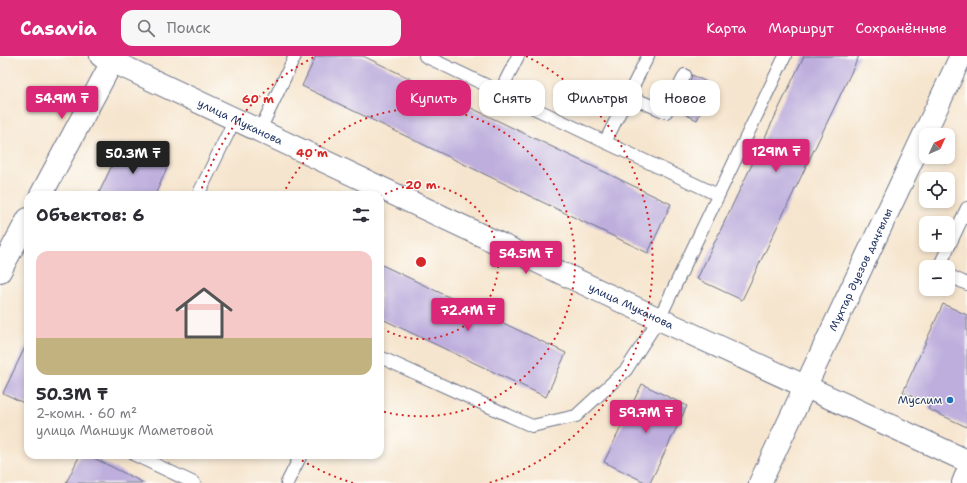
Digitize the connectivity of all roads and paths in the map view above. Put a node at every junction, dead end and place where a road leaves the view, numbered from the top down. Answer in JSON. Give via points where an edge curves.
{"nodes":[{"id":1,"x":295,"y":56,"type":"edge"},
{"id":2,"x":425,"y":56,"type":"edge"},
{"id":3,"x":518,"y":56,"type":"edge"},
{"id":4,"x":648,"y":56,"type":"edge"},
{"id":5,"x":785,"y":56,"type":"edge"},
{"id":6,"x":962,"y":56,"type":"edge"},
{"id":7,"x":107,"y":59,"type":"edge"},
{"id":8,"x":685,"y":75,"type":"dead end"},
{"id":9,"x":506,"y":80,"type":"edge"},
{"id":10,"x":636,"y":80,"type":"edge"},
{"id":11,"x":479,"y":82,"type":"edge"},
{"id":12,"x":642,"y":102,"type":"edge"},
{"id":13,"x":545,"y":113,"type":"edge"},
{"id":14,"x":618,"y":116,"type":"edge"},
{"id":15,"x":236,"y":119,"type":"junction"},
{"id":16,"x":260,"y":130,"type":"junction"},
{"id":17,"x":605,"y":142,"type":"junction"},
{"id":18,"x":43,"y":191,"type":"edge"},
{"id":19,"x":200,"y":191,"type":"edge"},
{"id":20,"x":718,"y":195,"type":"junction"},
{"id":21,"x":967,"y":208,"type":"edge"},
{"id":22,"x":24,"y":226,"type":"edge"},
{"id":23,"x":942,"y":260,"type":"edge"},
{"id":24,"x":0,"y":271,"type":"edge"},
{"id":25,"x":955,"y":278,"type":"edge"},
{"id":26,"x":967,"y":284,"type":"edge"},
{"id":27,"x":659,"y":319,"type":"junction"},
{"id":28,"x":384,"y":359,"type":"edge"},
{"id":29,"x":806,"y":387,"type":"junction"},
{"id":30,"x":143,"y":459,"type":"edge"},
{"id":31,"x":299,"y":459,"type":"edge"},
{"id":32,"x":967,"y":461,"type":"edge"},
{"id":33,"x":967,"y":473,"type":"edge"},
{"id":34,"x":194,"y":483,"type":"edge"},
{"id":35,"x":287,"y":483,"type":"edge"},
{"id":36,"x":760,"y":483,"type":"edge"},
{"id":37,"x":963,"y":483,"type":"edge"}],
"edges":[{"from":1,"to":16,"type":"lane"},
{"from":2,"to":11,"type":"lane"},
{"from":3,"to":9,"type":"lane"},
{"from":4,"to":10,"type":"lane"},
{"from":5,"to":20,"type":"lane"},
{"from":6,"to":29,"type":"street","name":"Мұхтар Әуезов даңғылы"},
{"from":7,"to":15,"type":"street","name":"улица Муканова"},
{"from":7,"to":18,"type":"street"},
{"from":8,"to":12,"type":"lane","via":[[666,112]]},
{"from":13,"to":17,"type":"lane"},
{"from":14,"to":17,"type":"lane"},
{"from":15,"to":16,"type":"street","name":"улица Муканова"},
{"from":15,"to":19,"type":"lane"},
{"from":16,"to":27,"type":"street","name":"улица Муканова"},
{"from":17,"to":20,"type":"lane"},
{"from":20,"to":27,"type":"lane"},
{"from":21,"to":23,"type":"lane"},
{"from":22,"to":24,"type":"street"},
{"from":25,"to":26,"type":"lane"},
{"from":27,"to":28,"type":"lane","via":[[626,370],[576,416],[532,426]]},
{"from":27,"to":29,"type":"street","name":"улица Муканова"},
{"from":29,"to":32,"type":"street","name":"улица Муканова"},
{"from":29,"to":36,"type":"street","name":"Мұхтар Әуезов даңғылы"},
{"from":30,"to":34,"type":"lane"},
{"from":31,"to":35,"type":"lane"},
{"from":33,"to":37,"type":"street"}]}
